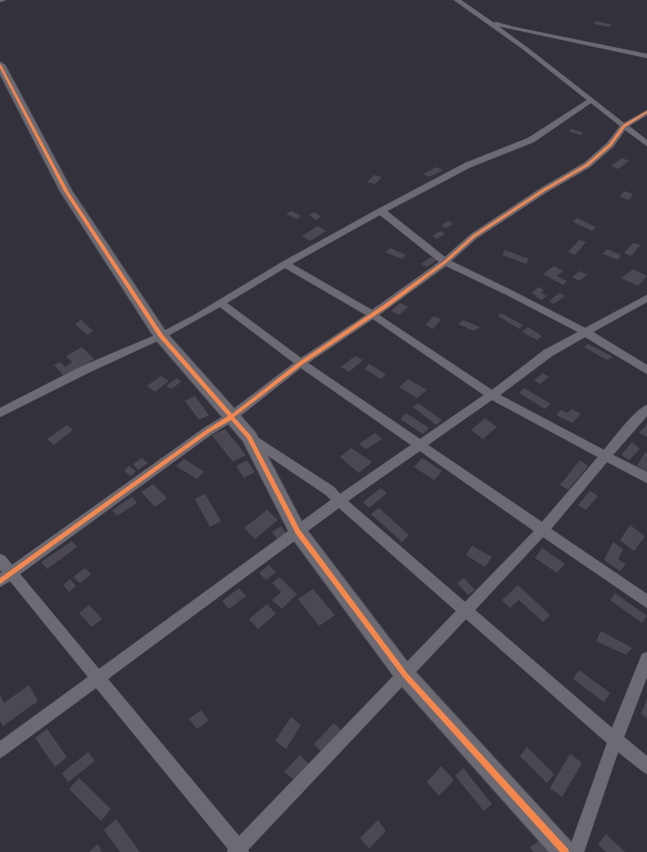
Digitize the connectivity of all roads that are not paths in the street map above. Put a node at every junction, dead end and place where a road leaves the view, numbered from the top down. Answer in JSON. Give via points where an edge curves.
{"nodes":[{"id":1,"x":0,"y":0,"type":"edge"},
{"id":2,"x":3,"y":0,"type":"edge"},
{"id":3,"x":457,"y":0,"type":"edge"},
{"id":4,"x":488,"y":22,"type":"junction"},
{"id":5,"x":647,"y":56,"type":"edge"},
{"id":6,"x":0,"y":65,"type":"edge"},
{"id":7,"x":591,"y":100,"type":"junction"},
{"id":8,"x":647,"y":112,"type":"edge"},
{"id":9,"x":624,"y":126,"type":"junction"},
{"id":10,"x":647,"y":144,"type":"edge"},
{"id":11,"x":381,"y":211,"type":"junction"},
{"id":12,"x":445,"y":262,"type":"junction"},
{"id":13,"x":285,"y":264,"type":"junction"},
{"id":14,"x":647,"y":298,"type":"edge"},
{"id":15,"x":221,"y":303,"type":"junction"},
{"id":16,"x":373,"y":315,"type":"junction"},
{"id":17,"x":585,"y":332,"type":"junction"},
{"id":18,"x":161,"y":336,"type":"junction"},
{"id":19,"x":301,"y":363,"type":"junction"},
{"id":20,"x":647,"y":370,"type":"edge"},
{"id":21,"x":492,"y":395,"type":"junction"},
{"id":22,"x":647,"y":409,"type":"edge"},
{"id":23,"x":0,"y":413,"type":"edge"},
{"id":24,"x":230,"y":417,"type":"junction"},
{"id":25,"x":249,"y":437,"type":"junction"},
{"id":26,"x":419,"y":445,"type":"junction"},
{"id":27,"x":606,"y":455,"type":"junction"},
{"id":28,"x":647,"y":478,"type":"edge"},
{"id":29,"x":340,"y":501,"type":"junction"},
{"id":30,"x":542,"y":531,"type":"junction"},
{"id":31,"x":298,"y":532,"type":"junction"},
{"id":32,"x":0,"y":560,"type":"edge"},
{"id":33,"x":5,"y":577,"type":"edge"},
{"id":34,"x":647,"y":602,"type":"edge"},
{"id":35,"x":466,"y":611,"type":"junction"},
{"id":36,"x":647,"y":658,"type":"edge"},
{"id":37,"x":404,"y":675,"type":"junction"},
{"id":38,"x":97,"y":678,"type":"junction"},
{"id":39,"x":615,"y":740,"type":"junction"},
{"id":40,"x":0,"y":750,"type":"edge"},
{"id":41,"x":647,"y":766,"type":"edge"},
{"id":42,"x":238,"y":851,"type":"edge"},
{"id":43,"x":565,"y":852,"type":"edge"},
{"id":44,"x":576,"y":852,"type":"edge"}],
"edges":[{"from":1,"to":2,"type":"street"},
{"from":3,"to":4,"type":"street"},
{"from":4,"to":5,"type":"street"},
{"from":4,"to":7,"type":"street"},
{"from":6,"to":18,"type":"street","via":[[66,191]]},
{"from":7,"to":9,"type":"street"},
{"from":7,"to":11,"type":"street","via":[[531,140],[468,165]]},
{"from":8,"to":9,"type":"street"},
{"from":9,"to":10,"type":"street"},
{"from":9,"to":12,"type":"street","via":[[610,145],[588,165],[491,224]]},
{"from":11,"to":12,"type":"street"},
{"from":11,"to":13,"type":"street"},
{"from":12,"to":16,"type":"street"},
{"from":12,"to":17,"type":"street"},
{"from":13,"to":15,"type":"street"},
{"from":13,"to":16,"type":"street"},
{"from":14,"to":17,"type":"street"},
{"from":15,"to":18,"type":"street"},
{"from":15,"to":19,"type":"street"},
{"from":16,"to":19,"type":"street"},
{"from":16,"to":21,"type":"street"},
{"from":17,"to":20,"type":"street"},
{"from":17,"to":21,"type":"street","via":[[548,353]]},
{"from":18,"to":23,"type":"street","via":[[86,369]]},
{"from":18,"to":24,"type":"street"},
{"from":19,"to":24,"type":"street"},
{"from":19,"to":26,"type":"street"},
{"from":21,"to":26,"type":"street"},
{"from":21,"to":27,"type":"street"},
{"from":22,"to":27,"type":"street"},
{"from":24,"to":25,"type":"street"},
{"from":24,"to":33,"type":"street"},
{"from":25,"to":29,"type":"street","via":[[330,491]]},
{"from":25,"to":31,"type":"street"},
{"from":26,"to":29,"type":"street"},
{"from":26,"to":30,"type":"street"},
{"from":27,"to":28,"type":"street"},
{"from":27,"to":30,"type":"street"},
{"from":29,"to":31,"type":"street"},
{"from":29,"to":35,"type":"street"},
{"from":30,"to":34,"type":"street"},
{"from":30,"to":35,"type":"street"},
{"from":31,"to":37,"type":"street"},
{"from":31,"to":38,"type":"street"},
{"from":32,"to":33,"type":"street"},
{"from":33,"to":38,"type":"street"},
{"from":35,"to":37,"type":"street"},
{"from":35,"to":39,"type":"street"},
{"from":36,"to":39,"type":"street"},
{"from":37,"to":42,"type":"street"},
{"from":37,"to":43,"type":"street"},
{"from":38,"to":40,"type":"street"},
{"from":38,"to":42,"type":"street"},
{"from":39,"to":41,"type":"street"},
{"from":39,"to":44,"type":"street"}]}
